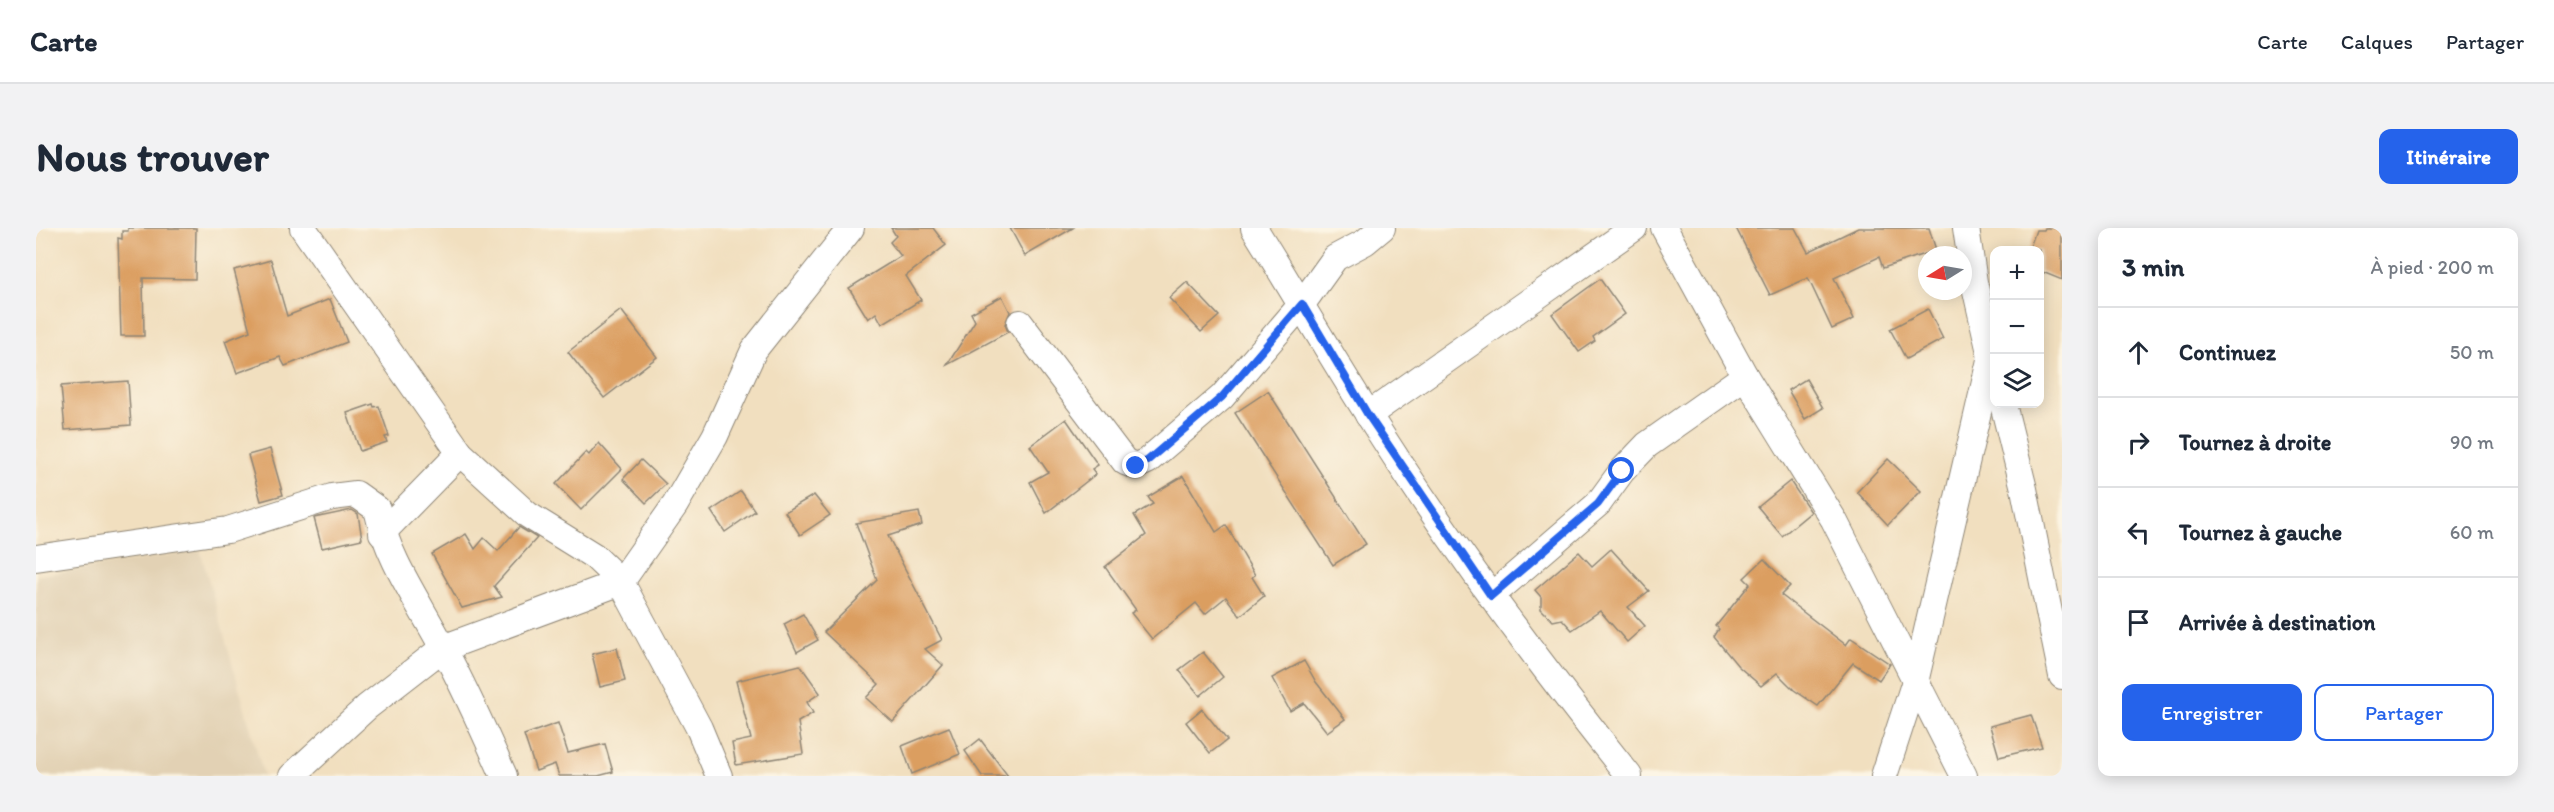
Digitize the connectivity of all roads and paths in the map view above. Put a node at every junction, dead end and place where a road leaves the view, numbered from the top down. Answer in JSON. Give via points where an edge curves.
{"nodes":[{"id":1,"x":303,"y":228,"type":"edge"},
{"id":2,"x":851,"y":228,"type":"edge"},
{"id":3,"x":1254,"y":228,"type":"edge"},
{"id":4,"x":1382,"y":228,"type":"edge"},
{"id":5,"x":1634,"y":228,"type":"edge"},
{"id":6,"x":1664,"y":228,"type":"edge"},
{"id":7,"x":1969,"y":230,"type":"edge"},
{"id":8,"x":1302,"y":304,"type":"junction"},
{"id":9,"x":1020,"y":323,"type":"dead end"},
{"id":10,"x":1991,"y":354,"type":"edge"},
{"id":11,"x":1990,"y":375,"type":"edge"},
{"id":12,"x":1745,"y":376,"type":"junction"},
{"id":13,"x":2004,"y":408,"type":"edge"},
{"id":14,"x":1368,"y":415,"type":"junction"},
{"id":15,"x":460,"y":453,"type":"junction"},
{"id":16,"x":382,"y":533,"type":"junction"},
{"id":17,"x":36,"y":558,"type":"edge"},
{"id":18,"x":621,"y":582,"type":"junction"},
{"id":19,"x":1491,"y":596,"type":"junction"},
{"id":20,"x":443,"y":648,"type":"junction"},
{"id":21,"x":2062,"y":676,"type":"edge"},
{"id":22,"x":1916,"y":678,"type":"junction"},
{"id":23,"x":292,"y":776,"type":"edge"},
{"id":24,"x":504,"y":776,"type":"edge"},
{"id":25,"x":719,"y":776,"type":"edge"},
{"id":26,"x":1629,"y":776,"type":"edge"},
{"id":27,"x":1884,"y":776,"type":"edge"},
{"id":28,"x":1964,"y":776,"type":"edge"}],
"edges":[{"from":1,"to":15,"type":"street"},
{"from":2,"to":18,"type":"street","via":[[754,350],[715,436],[675,505]]},
{"from":3,"to":8,"type":"street"},
{"from":4,"to":8,"type":"street","via":[[1335,258]]},
{"from":5,"to":14,"type":"street"},
{"from":6,"to":12,"type":"street"},
{"from":7,"to":10,"type":"street"},
{"from":8,"to":9,"type":"street","via":[[1222,397],[1136,466],[1125,462]]},
{"from":8,"to":14,"type":"street"},
{"from":11,"to":22,"type":"street"},
{"from":12,"to":19,"type":"street","via":[[1647,445],[1598,504]]},
{"from":12,"to":22,"type":"street","via":[[1834,520]]},
{"from":13,"to":21,"type":"street"},
{"from":14,"to":19,"type":"street"},
{"from":15,"to":16,"type":"street"},
{"from":15,"to":18,"type":"street","via":[[528,514],[594,556]]},
{"from":16,"to":17,"type":"street","via":[[377,509],[356,494],[332,497],[228,530]]},
{"from":16,"to":20,"type":"street"},
{"from":18,"to":20,"type":"street"},
{"from":18,"to":25,"type":"street","via":[[699,728]]},
{"from":19,"to":26,"type":"street"},
{"from":20,"to":23,"type":"street","via":[[367,706]]},
{"from":20,"to":24,"type":"street"},
{"from":22,"to":27,"type":"street"},
{"from":22,"to":28,"type":"street"}]}
